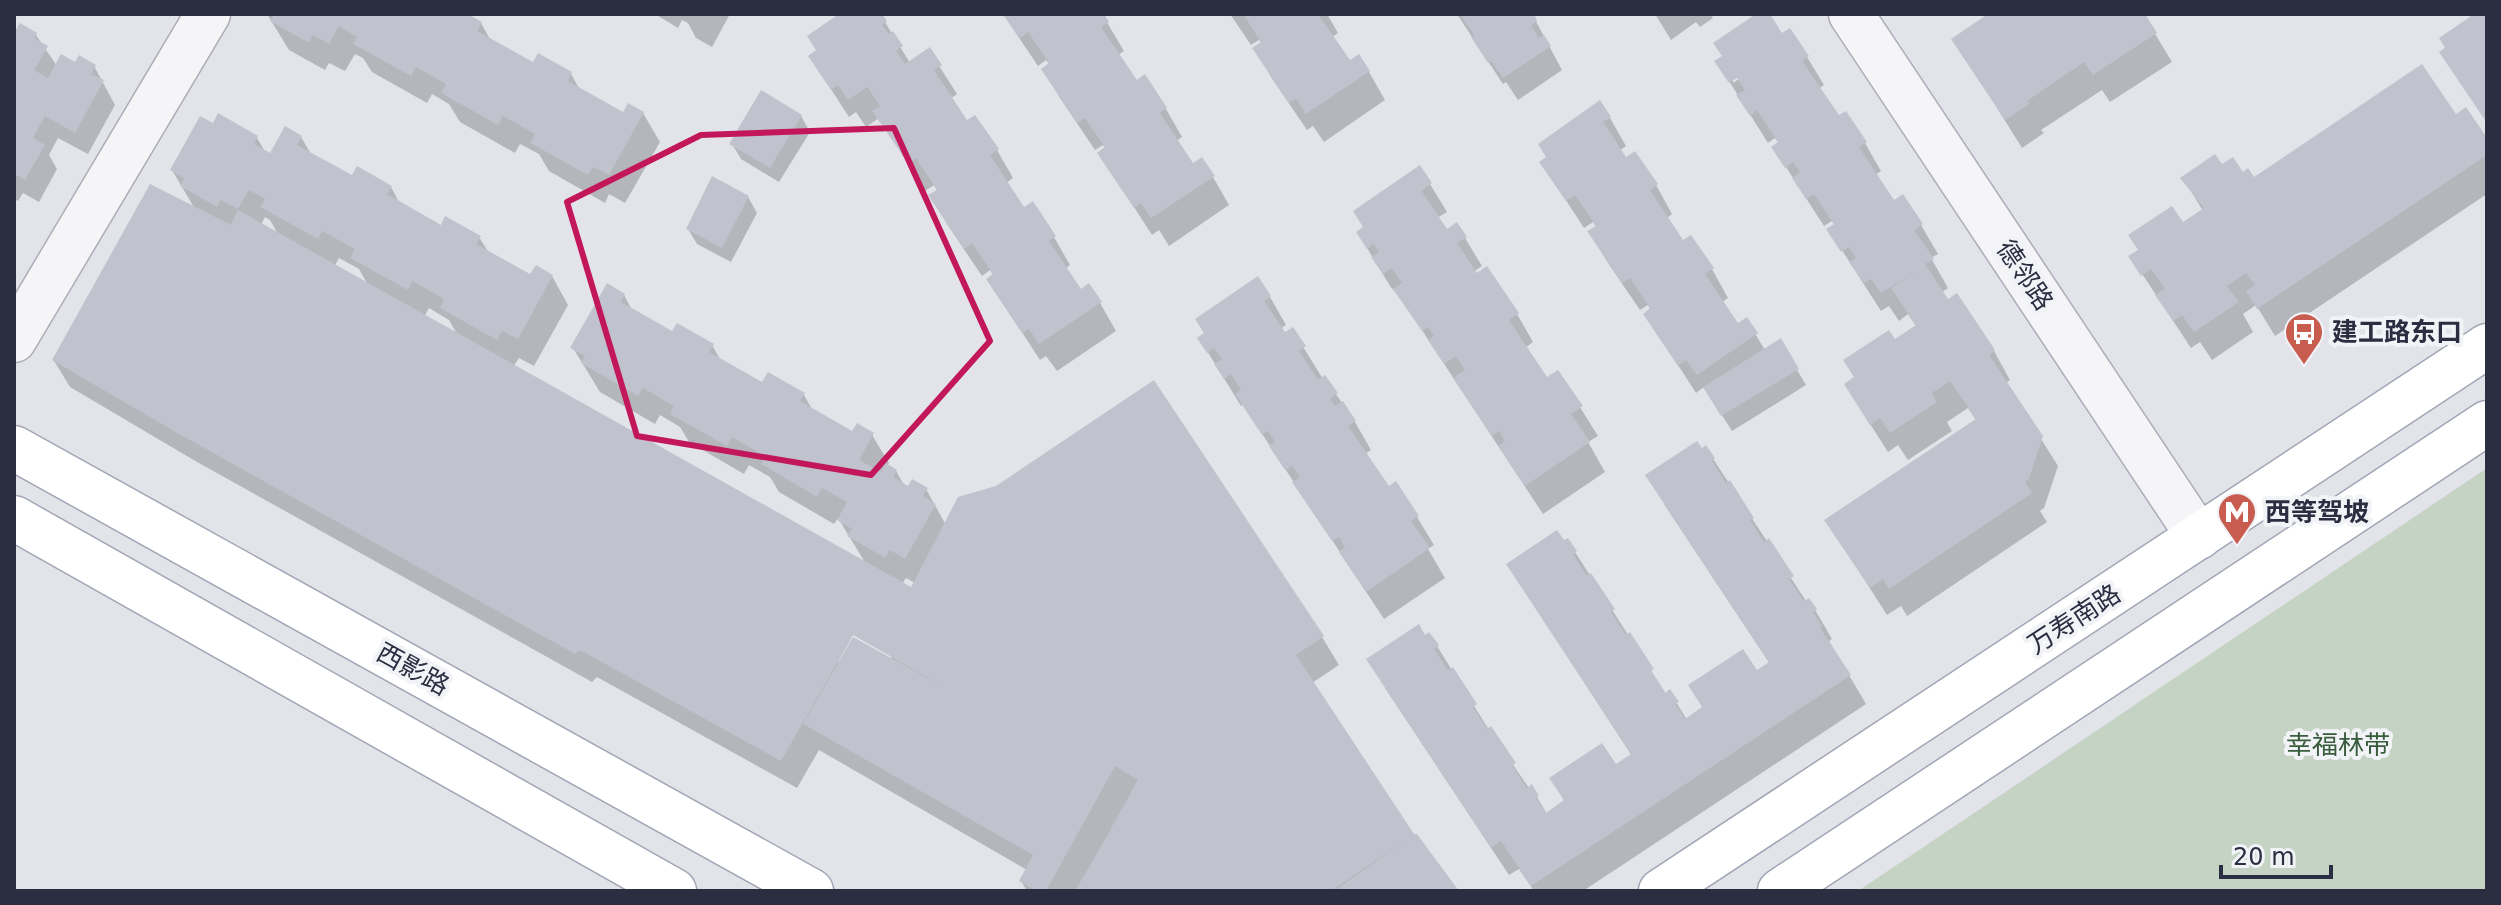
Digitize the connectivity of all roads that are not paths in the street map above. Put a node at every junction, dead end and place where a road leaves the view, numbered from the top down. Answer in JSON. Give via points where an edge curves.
{"nodes":[{"id":1,"x":208,"y":14,"type":"edge"},
{"id":2,"x":1851,"y":14,"type":"edge"},
{"id":3,"x":14,"y":340,"type":"edge"},
{"id":4,"x":2487,"y":346,"type":"edge"},
{"id":5,"x":2487,"y":423,"type":"edge"},
{"id":6,"x":14,"y":448,"type":"edge"},
{"id":7,"x":14,"y":518,"type":"edge"},
{"id":8,"x":2199,"y":537,"type":"junction"},
{"id":9,"x":674,"y":891,"type":"edge"},
{"id":10,"x":811,"y":891,"type":"edge"},
{"id":11,"x":1661,"y":891,"type":"edge"},
{"id":12,"x":1780,"y":891,"type":"edge"}],
"edges":[{"from":1,"to":3,"type":"street"},
{"from":2,"to":8,"type":"street","name":"德邻路"},
{"from":4,"to":8,"type":"main road","name":"万寿南路"},
{"from":5,"to":12,"type":"main road"},
{"from":6,"to":10,"type":"main road","name":"西影路"},
{"from":7,"to":9,"type":"main road"},
{"from":8,"to":11,"type":"main road","name":"万寿南路"}]}
